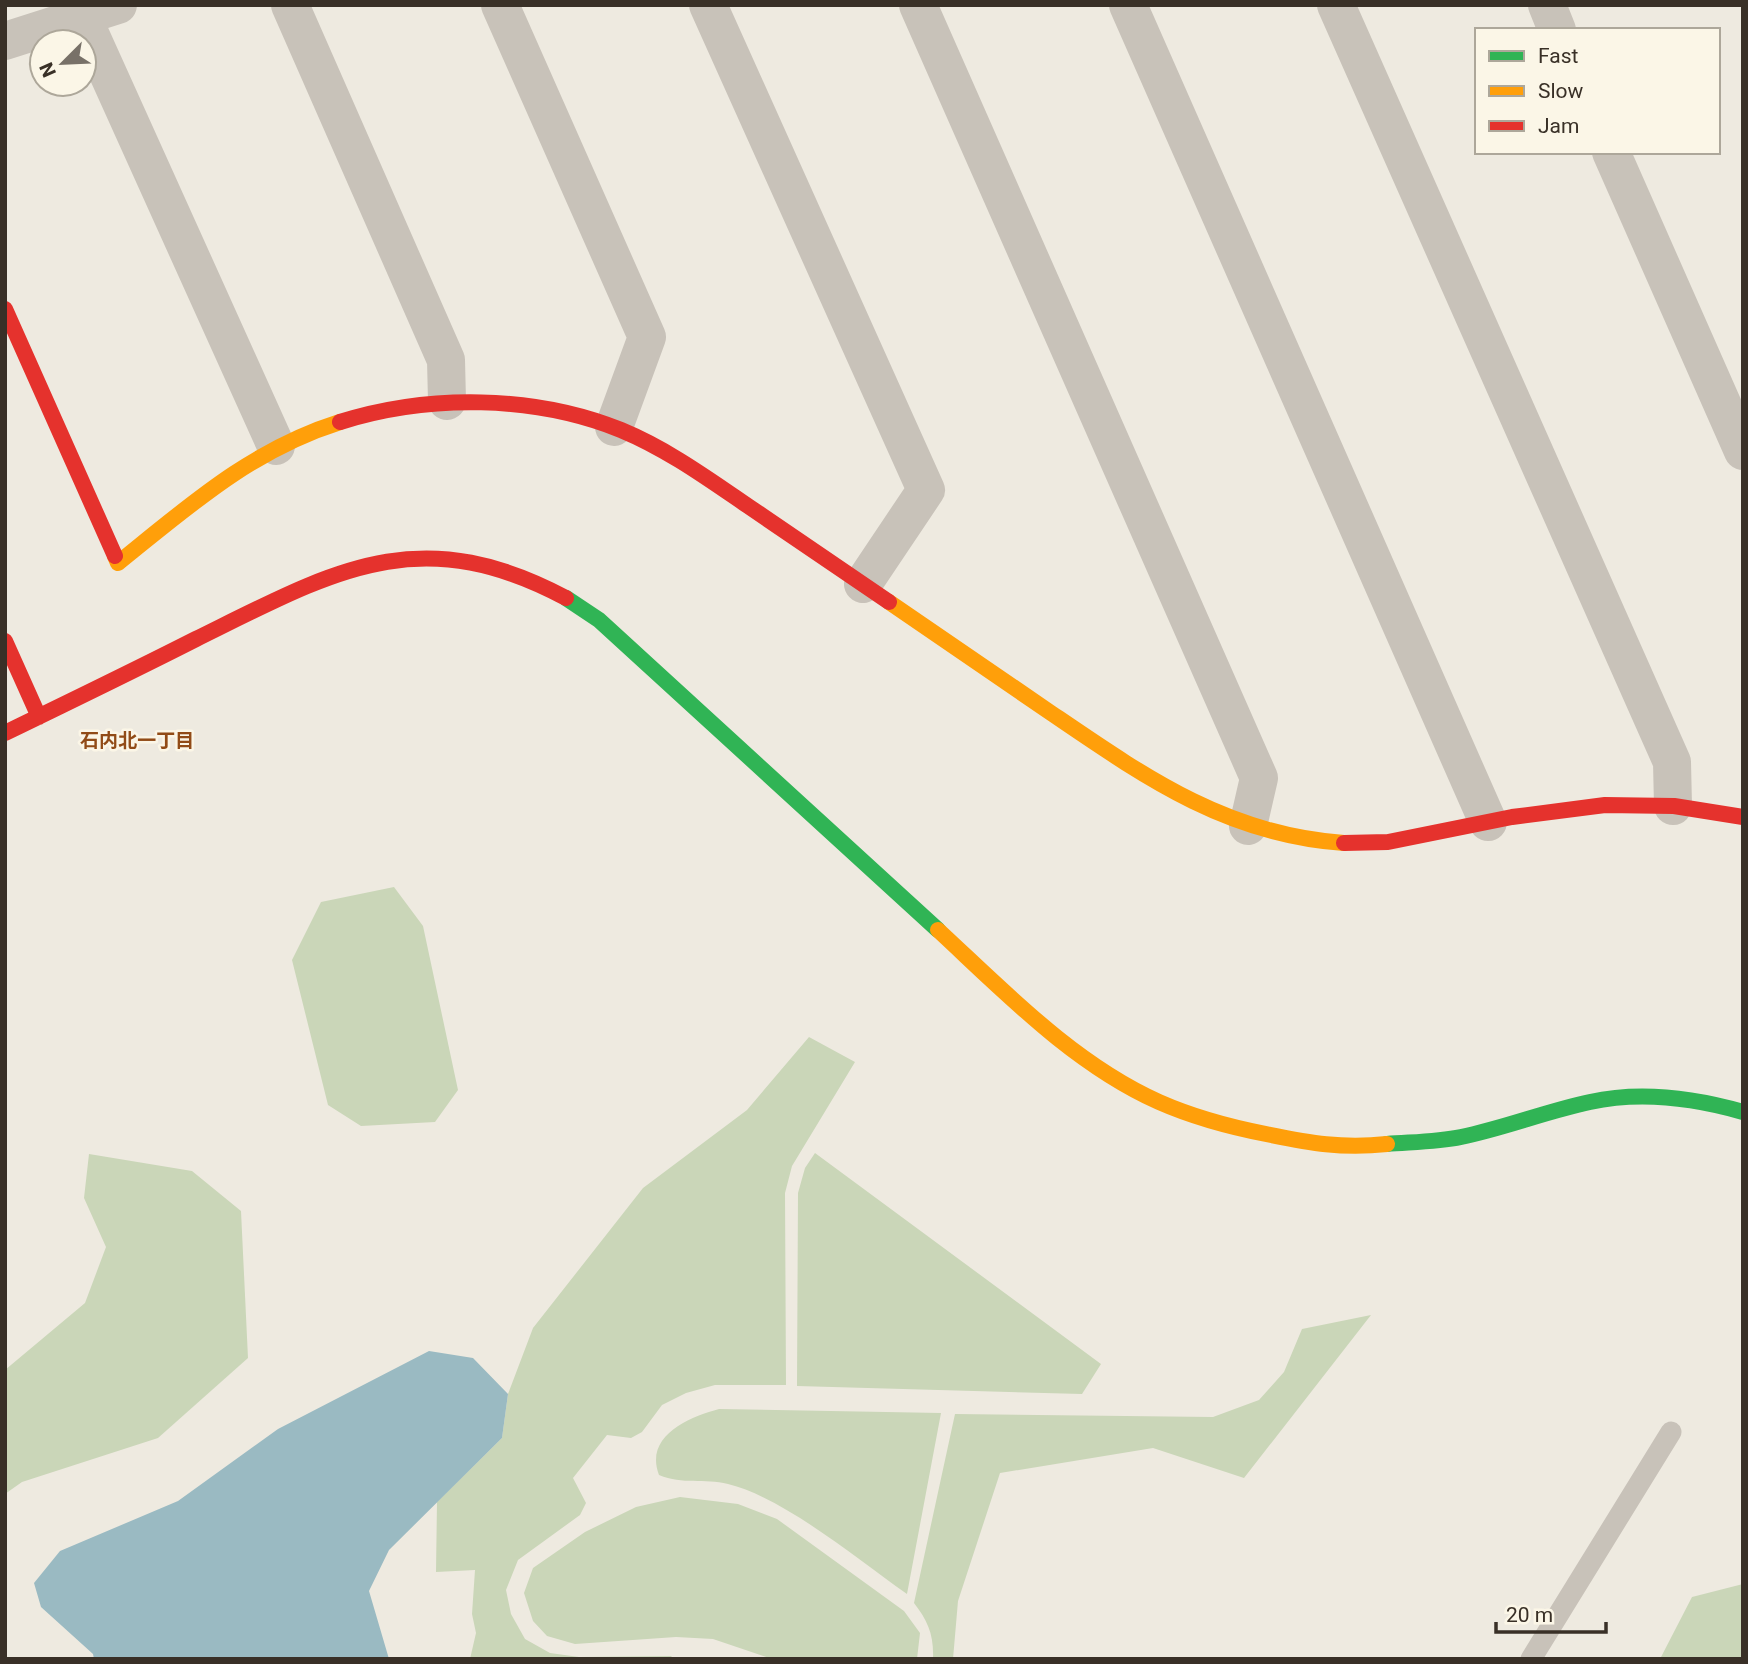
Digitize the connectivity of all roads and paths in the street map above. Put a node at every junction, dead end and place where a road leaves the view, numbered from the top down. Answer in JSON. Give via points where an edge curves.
{"nodes":[{"id":1,"x":290,"y":5,"type":"edge"},
{"id":2,"x":500,"y":5,"type":"edge"},
{"id":3,"x":708,"y":5,"type":"edge"},
{"id":4,"x":918,"y":5,"type":"edge"},
{"id":5,"x":1128,"y":5,"type":"edge"},
{"id":6,"x":1336,"y":5,"type":"edge"},
{"id":7,"x":1547,"y":5,"type":"edge"},
{"id":8,"x":100,"y":10,"type":"edge"},
{"id":9,"x":1557,"y":28,"type":"edge"},
{"id":10,"x":5,"y":41,"type":"edge"},
{"id":11,"x":1612,"y":154,"type":"edge"},
{"id":12,"x":5,"y":309,"type":"edge"},
{"id":13,"x":447,"y":401,"type":"junction"},
{"id":14,"x":614,"y":427,"type":"junction"},
{"id":15,"x":276,"y":446,"type":"junction"},
{"id":16,"x":1743,"y":451,"type":"edge"},
{"id":17,"x":863,"y":584,"type":"junction"},
{"id":18,"x":5,"y":640,"type":"edge"},
{"id":19,"x":39,"y":717,"type":"junction"},
{"id":20,"x":5,"y":733,"type":"edge"},
{"id":21,"x":1673,"y":806,"type":"junction"},
{"id":22,"x":1743,"y":817,"type":"edge"},
{"id":23,"x":1488,"y":822,"type":"junction"},
{"id":24,"x":1248,"y":826,"type":"junction"},
{"id":25,"x":1743,"y":1112,"type":"edge"},
{"id":26,"x":1671,"y":1432,"type":"dead end"},
{"id":27,"x":1531,"y":1659,"type":"edge"}],
"edges":[{"from":1,"to":13,"type":"street","via":[[446,360]]},
{"from":2,"to":14,"type":"street","via":[[648,337]]},
{"from":3,"to":17,"type":"street","via":[[926,490]]},
{"from":4,"to":24,"type":"street","via":[[1259,778]]},
{"from":5,"to":23,"type":"street"},
{"from":6,"to":21,"type":"street","via":[[1672,762]]},
{"from":7,"to":9,"type":"street"},
{"from":8,"to":10,"type":"street"},
{"from":8,"to":15,"type":"street"},
{"from":11,"to":16,"type":"street"},
{"from":12,"to":15,"type":"street","via":[[118,563],[197,500]]},
{"from":13,"to":14,"type":"street","via":[[531,406]]},
{"from":13,"to":15,"type":"street","via":[[337,422]]},
{"from":14,"to":17,"type":"street","via":[[684,463]]},
{"from":17,"to":24,"type":"street","via":[[1178,797]]},
{"from":18,"to":19,"type":"street"},
{"from":19,"to":20,"type":"street"},
{"from":19,"to":25,"type":"street","via":[[338,573],[405,559],[462,560],[492,566],[552,587],[599,620],[1028,1013],[1086,1060],[1159,1102],[1227,1126],[1324,1146],[1460,1137],[1592,1101],[1635,1097],[1677,1098]]},
{"from":21,"to":22,"type":"street"},
{"from":21,"to":23,"type":"street","via":[[1593,807]]},
{"from":23,"to":24,"type":"street","via":[[1409,840],[1355,844],[1301,839]]},
{"from":26,"to":27,"type":"lane"}]}
